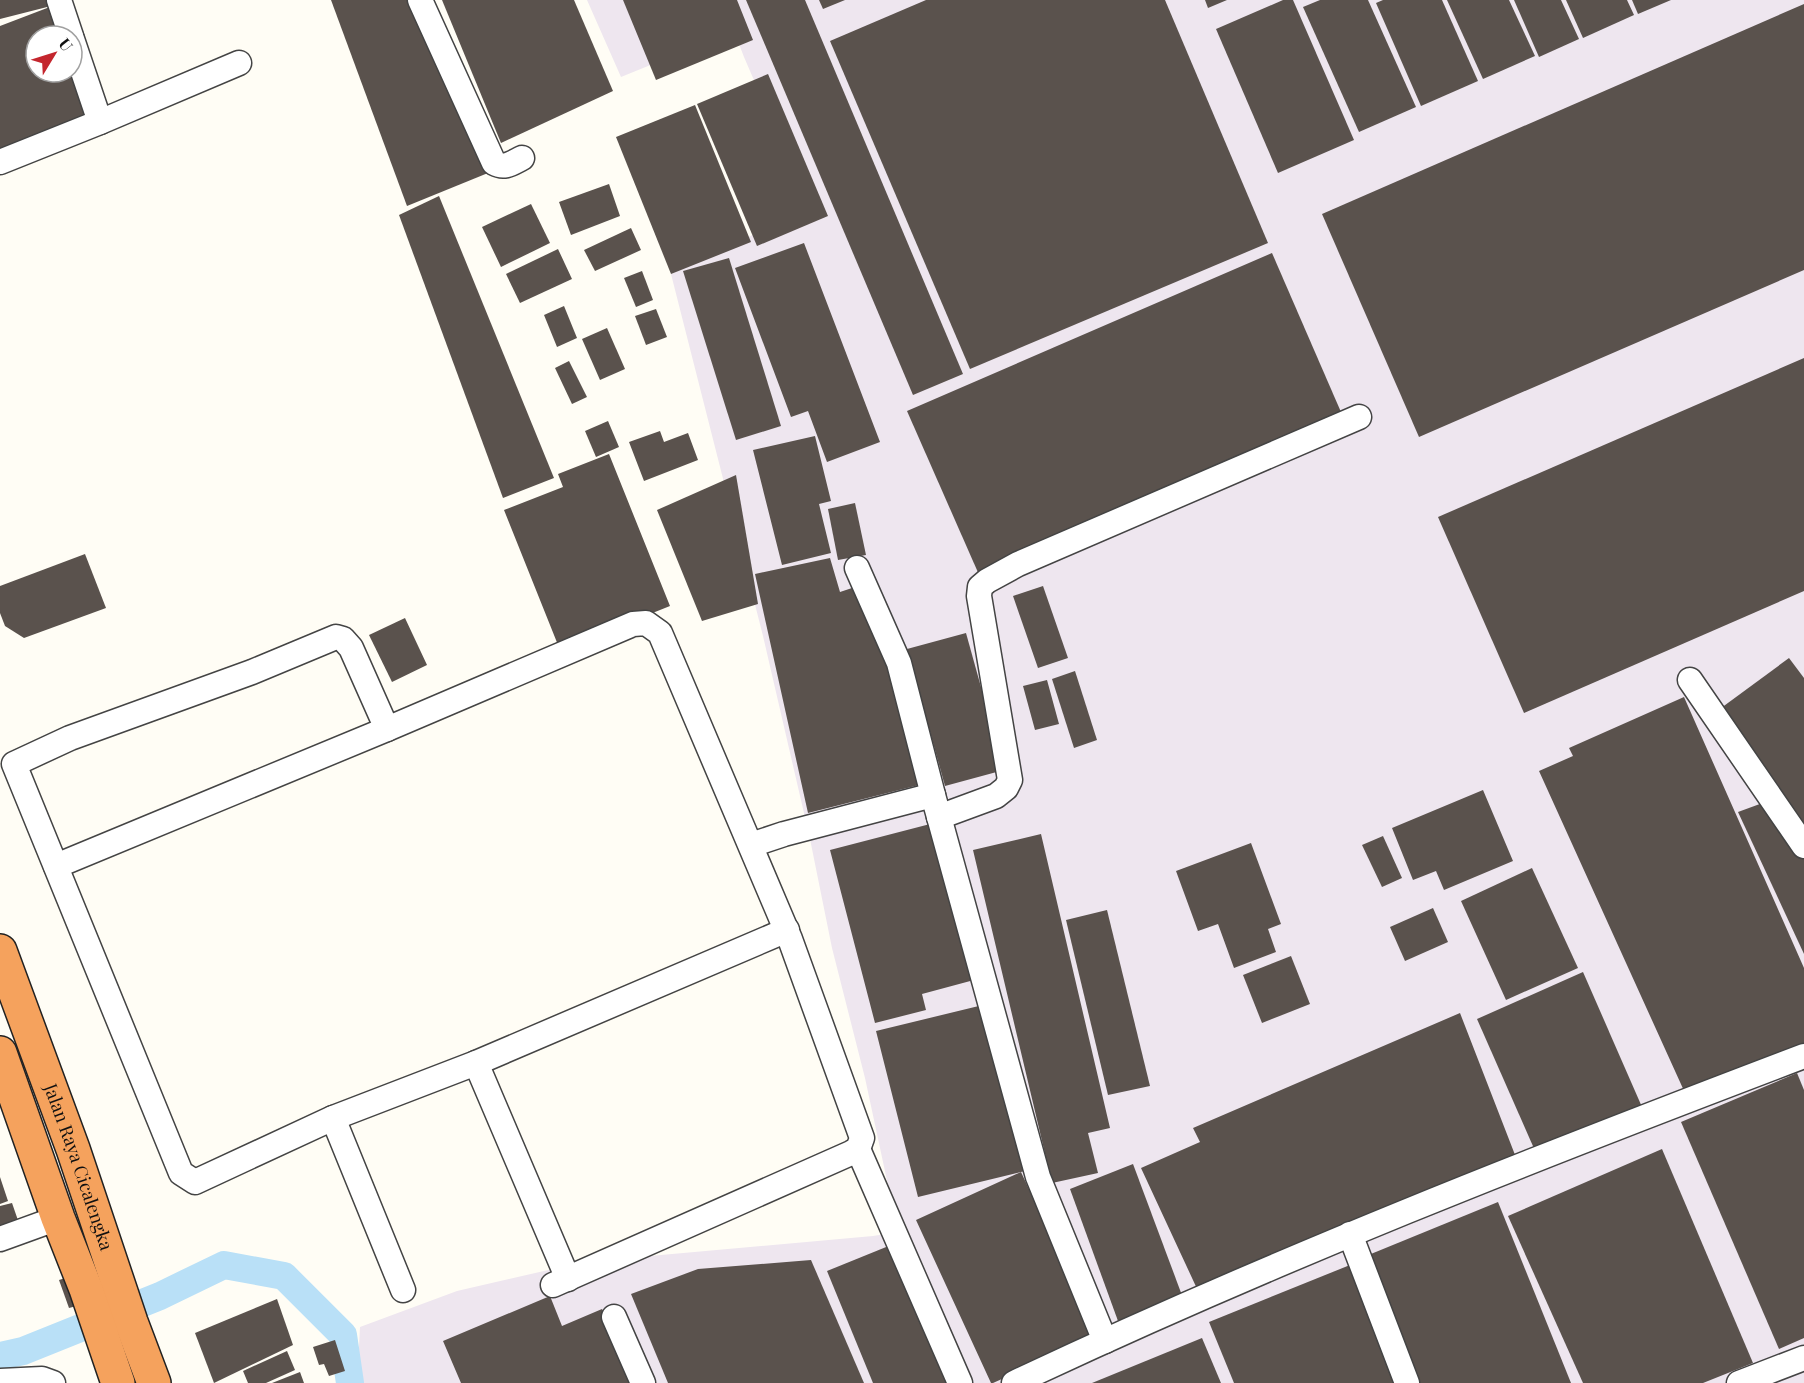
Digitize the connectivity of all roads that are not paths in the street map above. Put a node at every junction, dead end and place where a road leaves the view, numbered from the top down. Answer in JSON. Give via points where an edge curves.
{"nodes":[{"id":1,"x":59,"y":0,"type":"edge"},
{"id":2,"x":420,"y":0,"type":"edge"},
{"id":3,"x":67,"y":24,"type":"edge"},
{"id":4,"x":239,"y":63,"type":"dead end"},
{"id":5,"x":84,"y":75,"type":"edge"},
{"id":6,"x":100,"y":122,"type":"junction"},
{"id":7,"x":522,"y":159,"type":"dead end"},
{"id":8,"x":0,"y":162,"type":"edge"},
{"id":9,"x":1359,"y":417,"type":"dead end"},
{"id":10,"x":857,"y":568,"type":"dead end"},
{"id":11,"x":1690,"y":680,"type":"dead end"},
{"id":12,"x":387,"y":729,"type":"junction"},
{"id":13,"x":7,"y":767,"type":"edge"},
{"id":14,"x":936,"y":806,"type":"junction"},
{"id":15,"x":751,"y":845,"type":"junction"},
{"id":16,"x":1804,"y":846,"type":"edge"},
{"id":17,"x":56,"y":866,"type":"junction"},
{"id":18,"x":786,"y":930,"type":"junction"},
{"id":19,"x":0,"y":951,"type":"edge"},
{"id":20,"x":0,"y":1053,"type":"edge"},
{"id":21,"x":1804,"y":1056,"type":"edge"},
{"id":22,"x":476,"y":1063,"type":"junction"},
{"id":23,"x":333,"y":1118,"type":"junction"},
{"id":24,"x":858,"y":1149,"type":"junction"},
{"id":25,"x":58,"y":1218,"type":"junction"},
{"id":26,"x":1350,"y":1234,"type":"junction"},
{"id":27,"x":0,"y":1239,"type":"edge"},
{"id":28,"x":403,"y":1290,"type":"dead end"},
{"id":29,"x":614,"y":1317,"type":"dead end"},
{"id":30,"x":1105,"y":1341,"type":"junction"},
{"id":31,"x":1804,"y":1358,"type":"edge"},
{"id":32,"x":1027,"y":1380,"type":"edge"},
{"id":33,"x":0,"y":1381,"type":"edge"},
{"id":34,"x":114,"y":1381,"type":"edge"},
{"id":35,"x":53,"y":1383,"type":"edge"},
{"id":36,"x":154,"y":1383,"type":"edge"},
{"id":37,"x":643,"y":1383,"type":"edge"},
{"id":38,"x":960,"y":1383,"type":"edge"},
{"id":39,"x":1407,"y":1383,"type":"edge"},
{"id":40,"x":1739,"y":1383,"type":"edge"}],
"edges":[{"from":1,"to":3,"type":"street"},
{"from":2,"to":7,"type":"street","via":[[494,163],[507,166]]},
{"from":4,"to":6,"type":"street"},
{"from":5,"to":6,"type":"street"},
{"from":6,"to":8,"type":"street"},
{"from":9,"to":14,"type":"street","via":[[1018,564],[980,587],[1010,780],[996,796]]},
{"from":10,"to":14,"type":"street","via":[[899,663]]},
{"from":11,"to":16,"type":"street"},
{"from":12,"to":13,"type":"street","via":[[351,648],[336,637],[70,738]]},
{"from":12,"to":15,"type":"street","via":[[633,624],[646,623],[660,633]]},
{"from":12,"to":17,"type":"street"},
{"from":13,"to":17,"type":"street"},
{"from":14,"to":15,"type":"street","via":[[784,834]]},
{"from":14,"to":30,"type":"street","via":[[1038,1177]]},
{"from":15,"to":18,"type":"street"},
{"from":17,"to":23,"type":"street","via":[[181,1173],[195,1182]]},
{"from":18,"to":22,"type":"street"},
{"from":18,"to":24,"type":"street","via":[[860,1128]]},
{"from":19,"to":36,"type":"highway","name":"Jalan Raya Cicalengka"},
{"from":20,"to":25,"type":"highway","name":"Jalan Raya Cicalengka"},
{"from":21,"to":26,"type":"street"},
{"from":22,"to":23,"type":"street"},
{"from":22,"to":24,"type":"street","via":[[561,1282]]},
{"from":23,"to":28,"type":"street"},
{"from":24,"to":38,"type":"street"},
{"from":25,"to":27,"type":"street"},
{"from":25,"to":34,"type":"highway","name":"Jalan Raya Cicalengka","via":[[86,1289]]},
{"from":26,"to":30,"type":"street"},
{"from":26,"to":39,"type":"street"},
{"from":29,"to":37,"type":"street"},
{"from":30,"to":32,"type":"street"},
{"from":31,"to":40,"type":"street"},
{"from":33,"to":35,"type":"street","via":[[42,1379]]}]}
